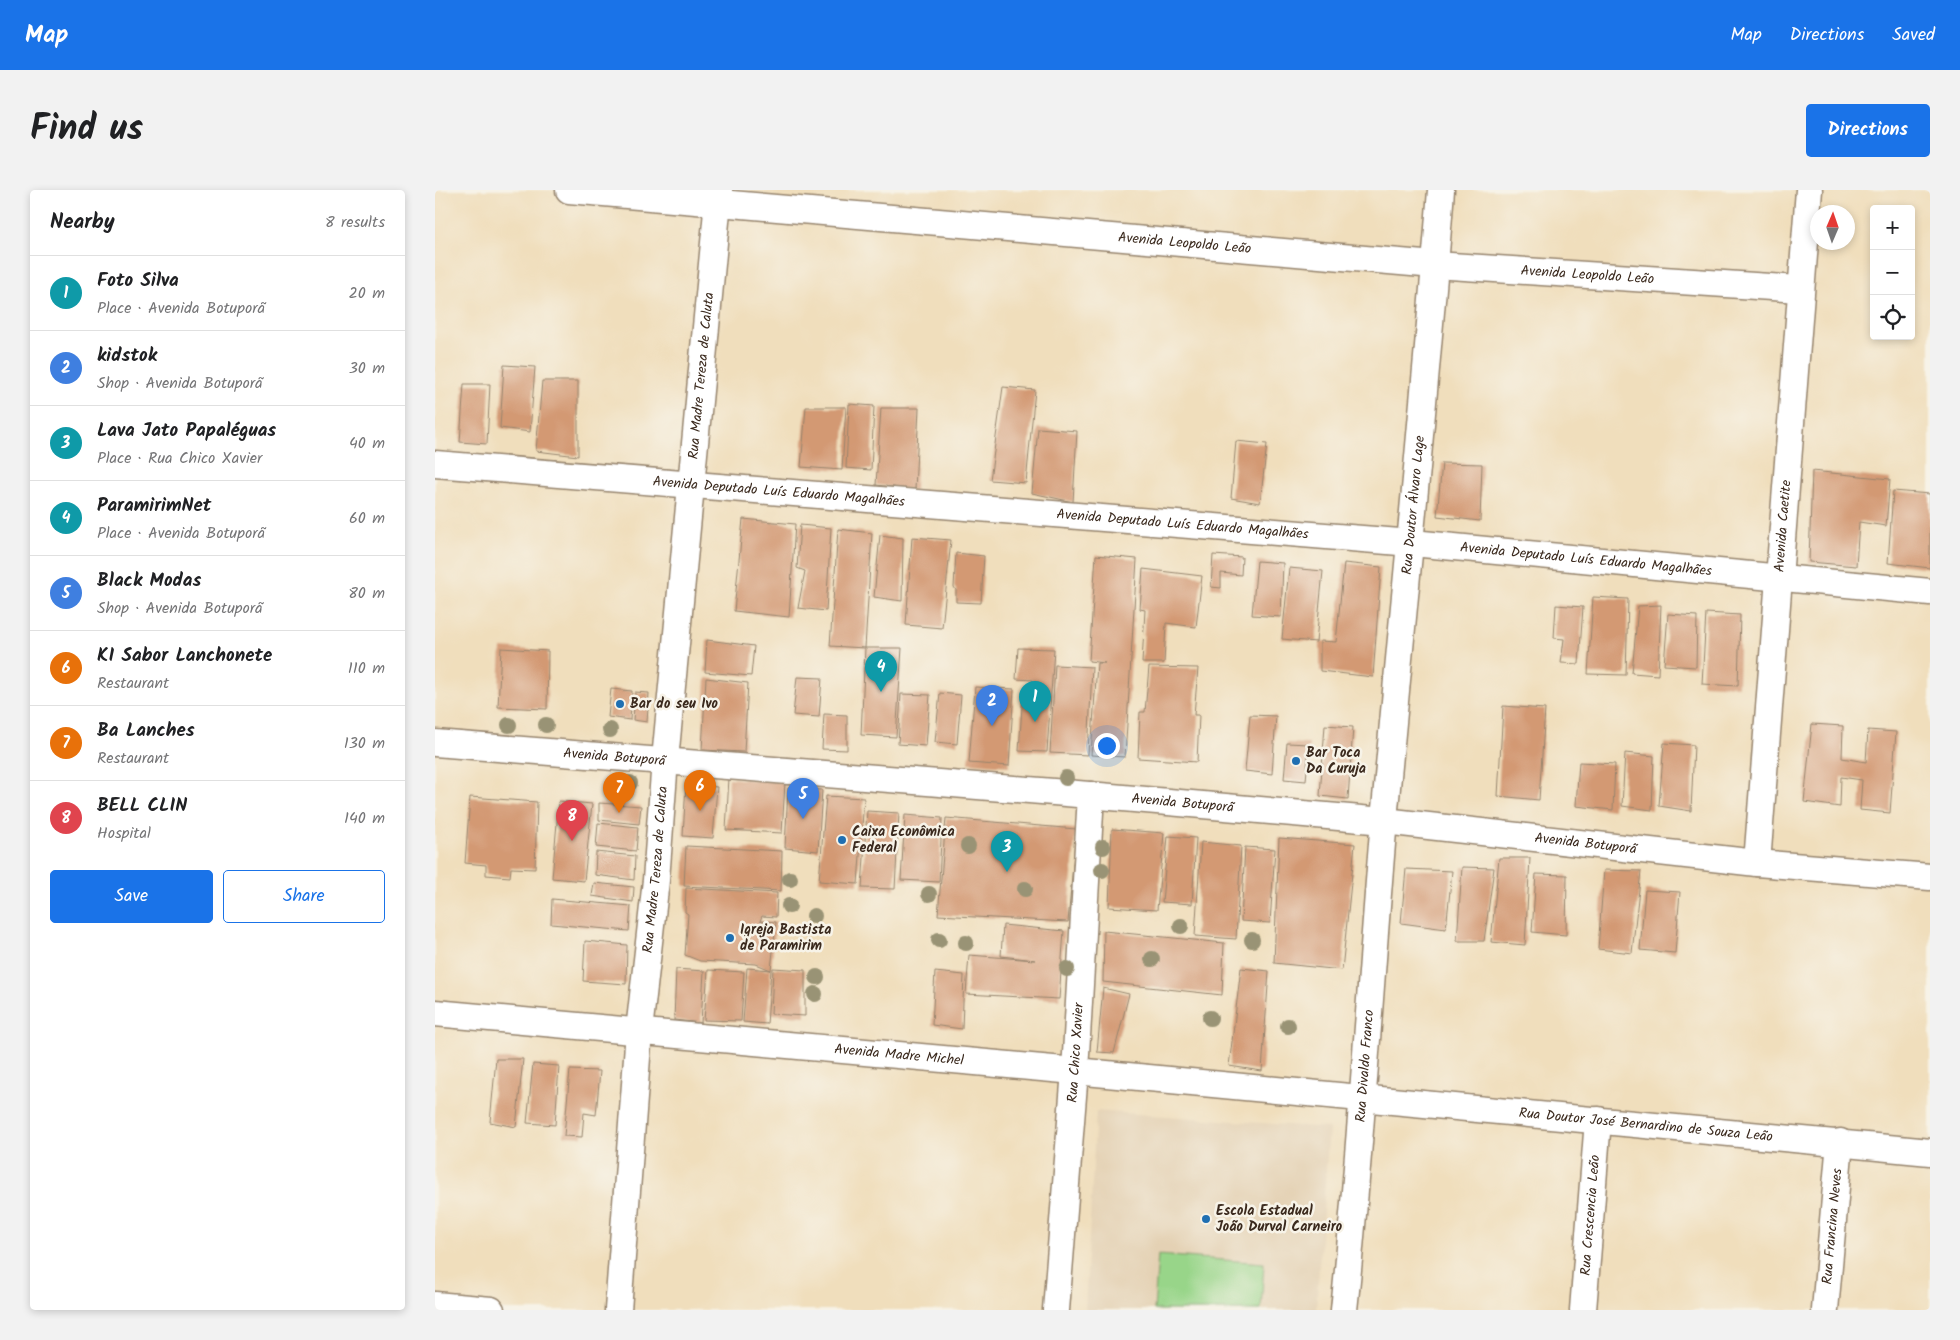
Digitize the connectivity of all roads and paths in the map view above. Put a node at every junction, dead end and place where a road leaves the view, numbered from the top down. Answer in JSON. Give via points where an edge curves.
{"nodes":[{"id":1,"x":569,"y":190,"type":"edge"},
{"id":2,"x":1441,"y":190,"type":"edge"},
{"id":3,"x":1809,"y":190,"type":"edge"},
{"id":4,"x":719,"y":196,"type":"edge"},
{"id":5,"x":1435,"y":265,"type":"junction"},
{"id":6,"x":1800,"y":289,"type":"junction"},
{"id":7,"x":435,"y":464,"type":"edge"},
{"id":8,"x":690,"y":484,"type":"junction"},
{"id":9,"x":1412,"y":542,"type":"junction"},
{"id":10,"x":1779,"y":579,"type":"junction"},
{"id":11,"x":1930,"y":592,"type":"edge"},
{"id":12,"x":435,"y":743,"type":"edge"},
{"id":13,"x":665,"y":760,"type":"junction"},
{"id":14,"x":1091,"y":795,"type":"junction"},
{"id":15,"x":1384,"y":821,"type":"junction"},
{"id":16,"x":1757,"y":863,"type":"junction"},
{"id":17,"x":1930,"y":877,"type":"edge"},
{"id":18,"x":435,"y":1013,"type":"edge"},
{"id":19,"x":639,"y":1031,"type":"junction"},
{"id":20,"x":1075,"y":1071,"type":"junction"},
{"id":21,"x":1363,"y":1098,"type":"junction"},
{"id":22,"x":1598,"y":1120,"type":"junction"},
{"id":23,"x":1840,"y":1142,"type":"junction"},
{"id":24,"x":1930,"y":1152,"type":"edge"},
{"id":25,"x":435,"y":1305,"type":"edge"},
{"id":26,"x":491,"y":1310,"type":"edge"},
{"id":27,"x":618,"y":1310,"type":"edge"},
{"id":28,"x":1056,"y":1310,"type":"edge"},
{"id":29,"x":1344,"y":1310,"type":"edge"},
{"id":30,"x":1583,"y":1310,"type":"edge"},
{"id":31,"x":1825,"y":1310,"type":"edge"}],
"edges":[{"from":1,"to":4,"type":"street","name":"Avenida Leopoldo Leão"},
{"from":2,"to":5,"type":"street","name":"Rua Doutor Álvaro Lage"},
{"from":3,"to":6,"type":"street","name":"Avenida Caetite"},
{"from":4,"to":5,"type":"street","name":"Avenida Leopoldo Leão"},
{"from":4,"to":8,"type":"street","name":"Rua Madre Tereza de Caluta"},
{"from":5,"to":6,"type":"street","name":"Avenida Leopoldo Leão"},
{"from":5,"to":9,"type":"street","name":"Rua Doutor Álvaro Lage"},
{"from":6,"to":10,"type":"street","name":"Avenida Caetite"},
{"from":7,"to":8,"type":"street","name":"Avenida Deputado Luís Eduardo Magalhães"},
{"from":8,"to":9,"type":"street","name":"Avenida Deputado Luís Eduardo Magalhães"},
{"from":8,"to":13,"type":"street","name":"Rua Madre Tereza de Caluta"},
{"from":9,"to":10,"type":"street","name":"Avenida Deputado Luís Eduardo Magalhães"},
{"from":9,"to":15,"type":"street","name":"Rua Doutor Álvaro Lage"},
{"from":10,"to":11,"type":"street","name":"Avenida Deputado Luís Eduardo Magalhães"},
{"from":10,"to":16,"type":"street","name":"Avenida Caetite"},
{"from":12,"to":13,"type":"street","name":"Avenida Botuporã"},
{"from":13,"to":14,"type":"street","name":"Avenida Botuporã"},
{"from":13,"to":19,"type":"street","name":"Rua Madre Tereza de Caluta","via":[[656,880]]},
{"from":14,"to":15,"type":"street","name":"Avenida Botuporã"},
{"from":14,"to":20,"type":"street","name":"Rua Chico Xavier"},
{"from":15,"to":16,"type":"street","name":"Avenida Botuporã"},
{"from":15,"to":21,"type":"street","name":"Rua Divaldo Franco"},
{"from":16,"to":17,"type":"street","name":"Avenida Botuporã"},
{"from":18,"to":19,"type":"street","name":"Avenida Madre Michel"},
{"from":19,"to":20,"type":"street","name":"Avenida Madre Michel"},
{"from":19,"to":27,"type":"street","name":"Rua Madre Tereza de Caluta"},
{"from":20,"to":21,"type":"street","name":"Avenida Madre Michel"},
{"from":20,"to":28,"type":"street","name":"Rua Chico Xavier"},
{"from":21,"to":22,"type":"street","name":"Rua Doutor José Bernardino de Souza Leão"},
{"from":21,"to":29,"type":"street","name":"Rua Divaldo Franco"},
{"from":22,"to":23,"type":"street","name":"Rua Doutor José Bernardino de Souza Leão"},
{"from":22,"to":30,"type":"street","name":"Rua Crescencia Leão"},
{"from":23,"to":24,"type":"street","name":"Rua Doutor José Bernardino de Souza Leão"},
{"from":23,"to":31,"type":"street","name":"Rua Francina Neves"},
{"from":25,"to":26,"type":"street"}]}
